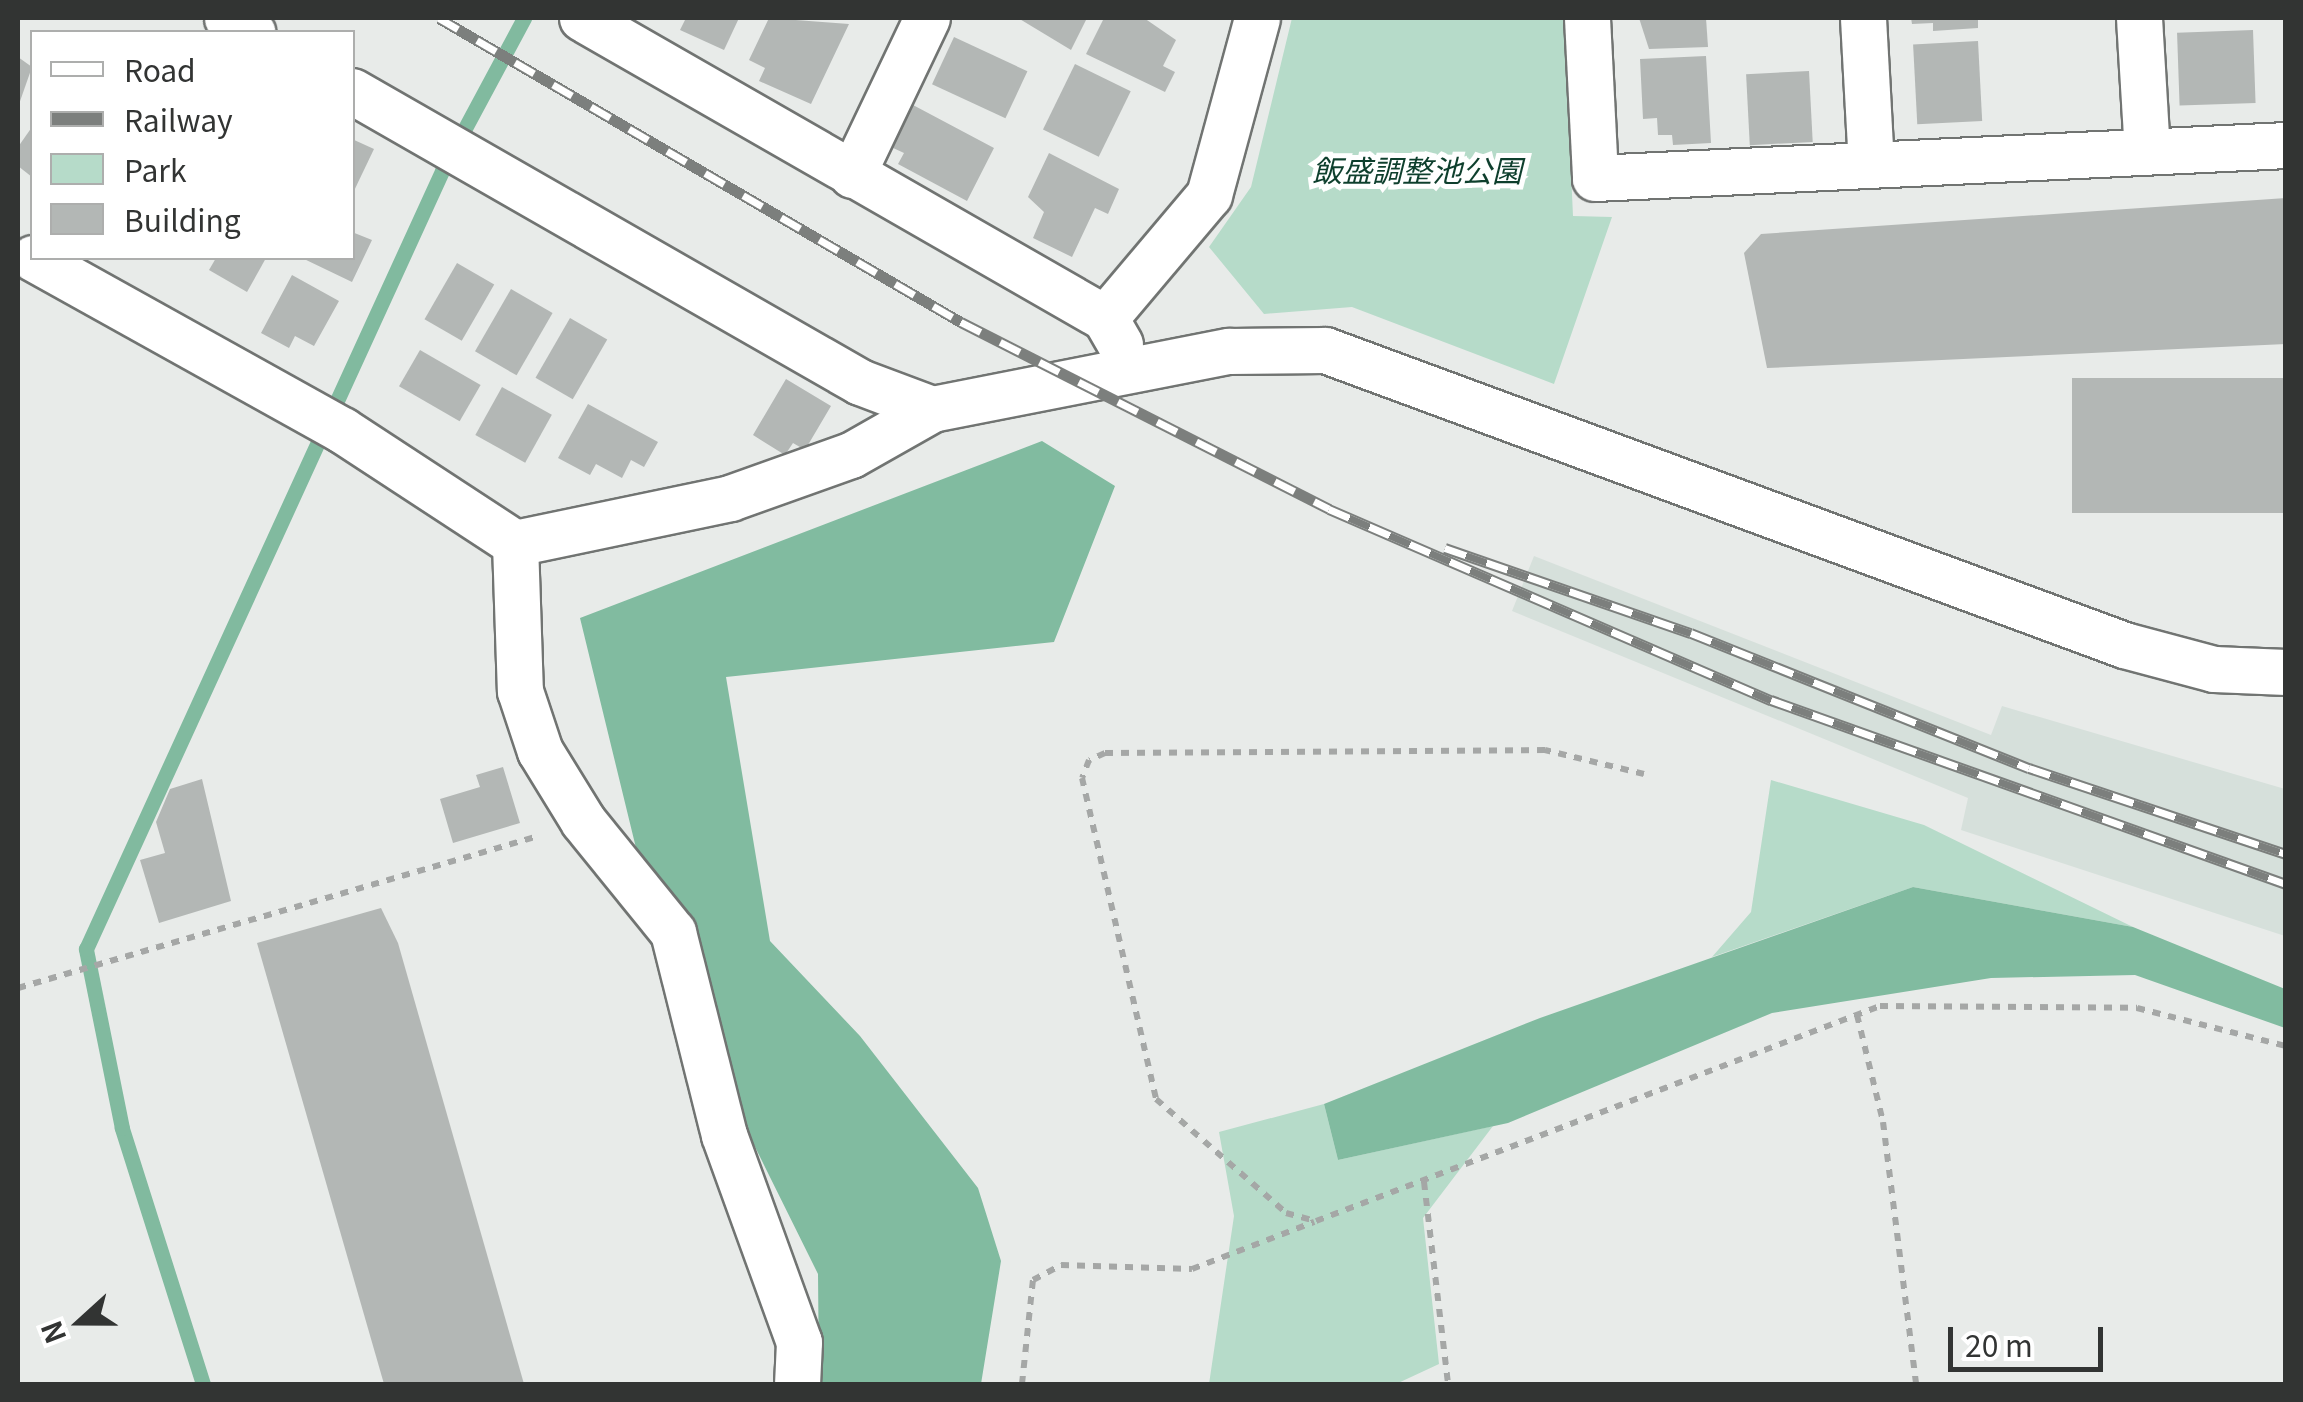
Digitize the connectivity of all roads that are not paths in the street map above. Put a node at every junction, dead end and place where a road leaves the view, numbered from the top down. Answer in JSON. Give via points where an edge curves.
{"nodes":[{"id":1,"x":582,"y":18,"type":"edge"},
{"id":2,"x":926,"y":18,"type":"edge"},
{"id":3,"x":1257,"y":18,"type":"edge"},
{"id":4,"x":1587,"y":18,"type":"edge"},
{"id":5,"x":1864,"y":18,"type":"edge"},
{"id":6,"x":2139,"y":18,"type":"edge"},
{"id":7,"x":355,"y":93,"type":"edge"},
{"id":8,"x":2286,"y":145,"type":"edge"},
{"id":9,"x":2147,"y":151,"type":"junction"},
{"id":10,"x":1870,"y":165,"type":"junction"},
{"id":11,"x":852,"y":175,"type":"junction"},
{"id":12,"x":38,"y":260,"type":"edge"},
{"id":13,"x":1105,"y":318,"type":"junction"},
{"id":14,"x":1135,"y":372,"type":"junction"},
{"id":15,"x":932,"y":409,"type":"junction"},
{"id":16,"x":514,"y":543,"type":"junction"},
{"id":17,"x":2286,"y":672,"type":"edge"},
{"id":18,"x":797,"y":1384,"type":"edge"}],
"edges":[{"from":1,"to":11,"type":"street"},
{"from":2,"to":11,"type":"street"},
{"from":3,"to":13,"type":"street","via":[[1209,195]]},
{"from":4,"to":10,"type":"street","via":[[1595,178]]},
{"from":5,"to":10,"type":"street"},
{"from":6,"to":9,"type":"street"},
{"from":7,"to":15,"type":"street","via":[[860,382]]},
{"from":8,"to":9,"type":"street"},
{"from":9,"to":10,"type":"street"},
{"from":11,"to":13,"type":"street"},
{"from":12,"to":16,"type":"street","via":[[325,420]]},
{"from":13,"to":14,"type":"street"},
{"from":14,"to":15,"type":"street"},
{"from":14,"to":17,"type":"street","via":[[1274,347],[1354,358],[2124,645],[2214,669]]},
{"from":15,"to":16,"type":"street","via":[[852,455],[730,498]]},
{"from":16,"to":18,"type":"street","via":[[520,691],[540,750],[583,822],[673,932],[724,1135],[799,1342]]}]}
